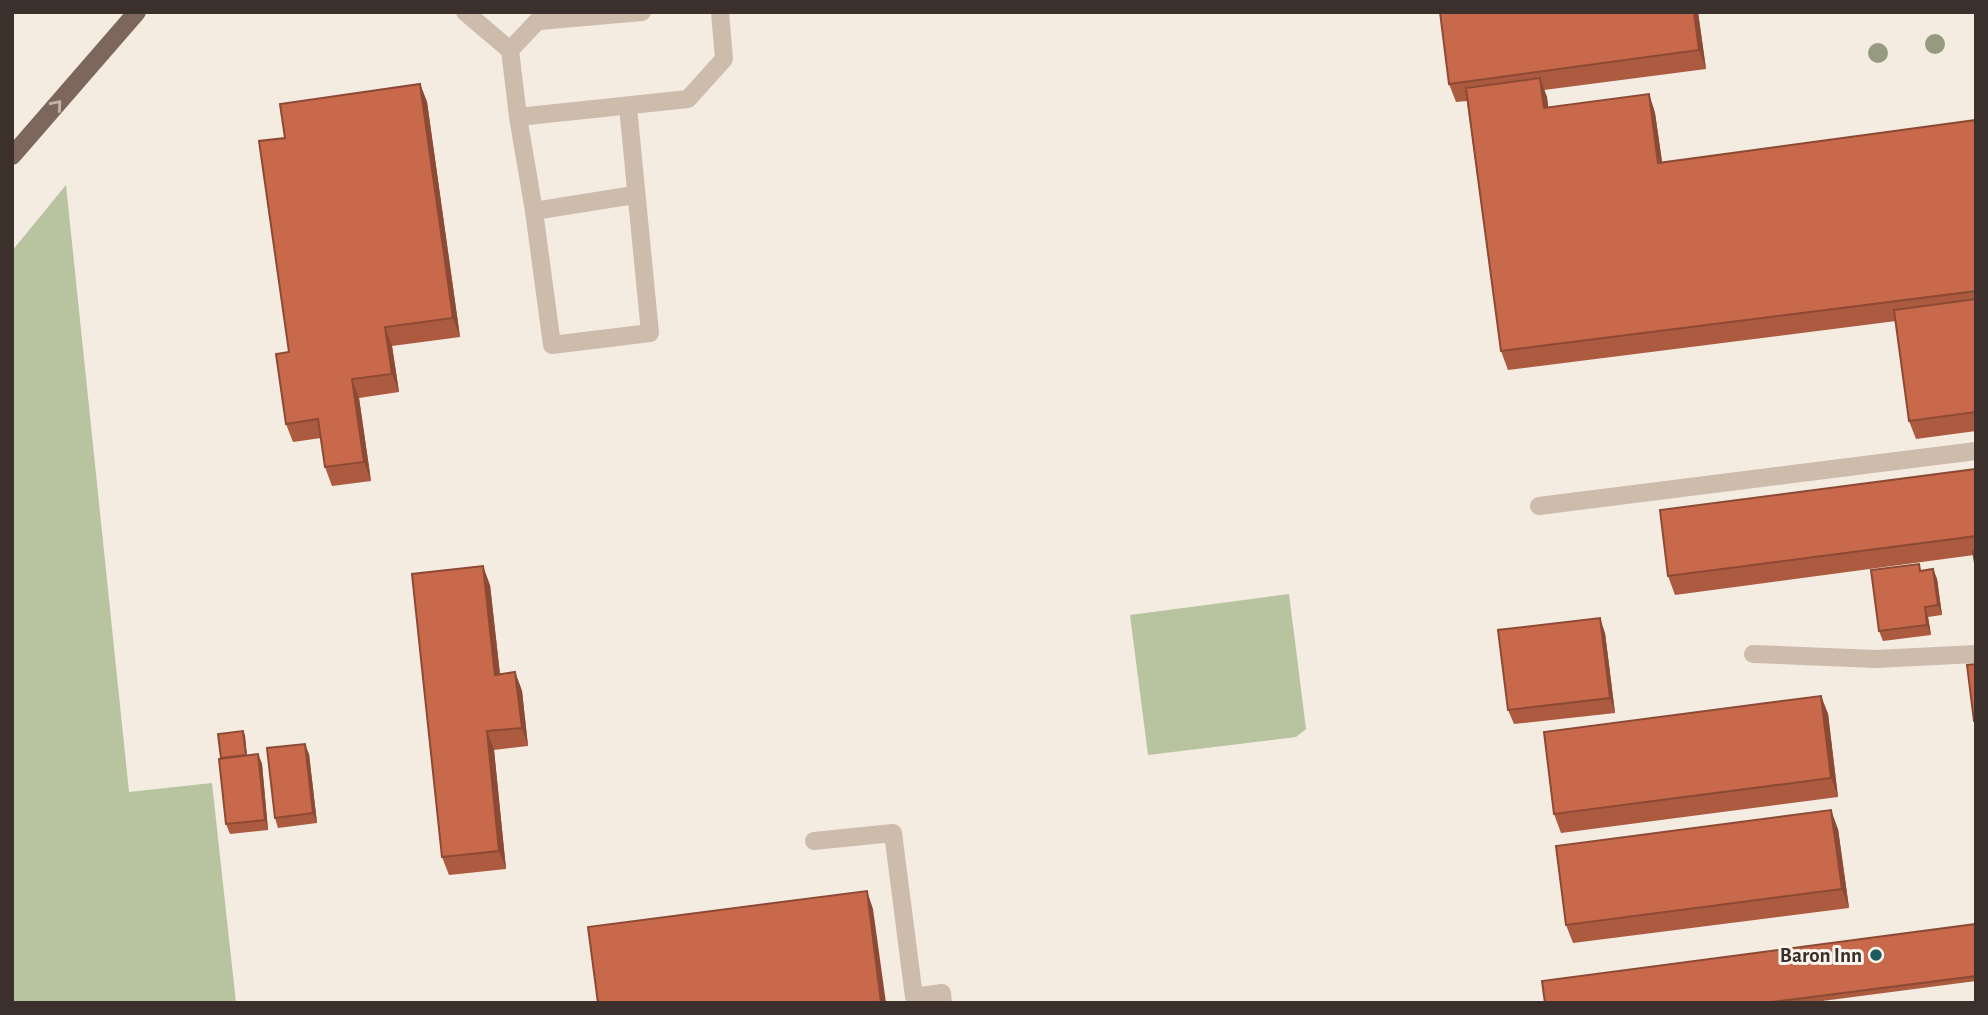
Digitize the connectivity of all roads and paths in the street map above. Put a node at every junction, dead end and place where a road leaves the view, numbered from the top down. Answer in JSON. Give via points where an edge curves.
{"nodes":[{"id":1,"x":137,"y":12,"type":"edge"},
{"id":2,"x":465,"y":12,"type":"edge"},
{"id":3,"x":642,"y":12,"type":"edge"},
{"id":4,"x":720,"y":12,"type":"edge"},
{"id":5,"x":543,"y":17,"type":"edge"},
{"id":6,"x":510,"y":50,"type":"junction"},
{"id":7,"x":628,"y":107,"type":"junction"},
{"id":8,"x":518,"y":117,"type":"junction"},
{"id":9,"x":12,"y":156,"type":"edge"},
{"id":10,"x":634,"y":195,"type":"junction"},
{"id":11,"x":534,"y":211,"type":"junction"},
{"id":12,"x":1976,"y":451,"type":"edge"},
{"id":13,"x":1539,"y":506,"type":"dead end"},
{"id":14,"x":1753,"y":654,"type":"dead end"},
{"id":15,"x":1976,"y":654,"type":"edge"},
{"id":16,"x":814,"y":841,"type":"dead end"},
{"id":17,"x":943,"y":1003,"type":"edge"}],
"edges":[{"from":9,"to":1,"type":"main road","one_way":true},
{"from":2,"to":6,"type":"lane"},
{"from":3,"to":5,"type":"lane"},
{"from":4,"to":7,"type":"lane","via":[[724,59],[688,99]]},
{"from":5,"to":6,"type":"lane"},
{"from":6,"to":8,"type":"lane"},
{"from":7,"to":8,"type":"lane"},
{"from":7,"to":10,"type":"lane"},
{"from":8,"to":11,"type":"lane"},
{"from":10,"to":11,"type":"lane"},
{"from":10,"to":11,"type":"lane","via":[[650,333],[552,345]]},
{"from":12,"to":13,"type":"lane"},
{"from":14,"to":15,"type":"lane","via":[[1875,659]]},
{"from":16,"to":17,"type":"lane","via":[[893,833],[914,996],[942,993]]}]}
